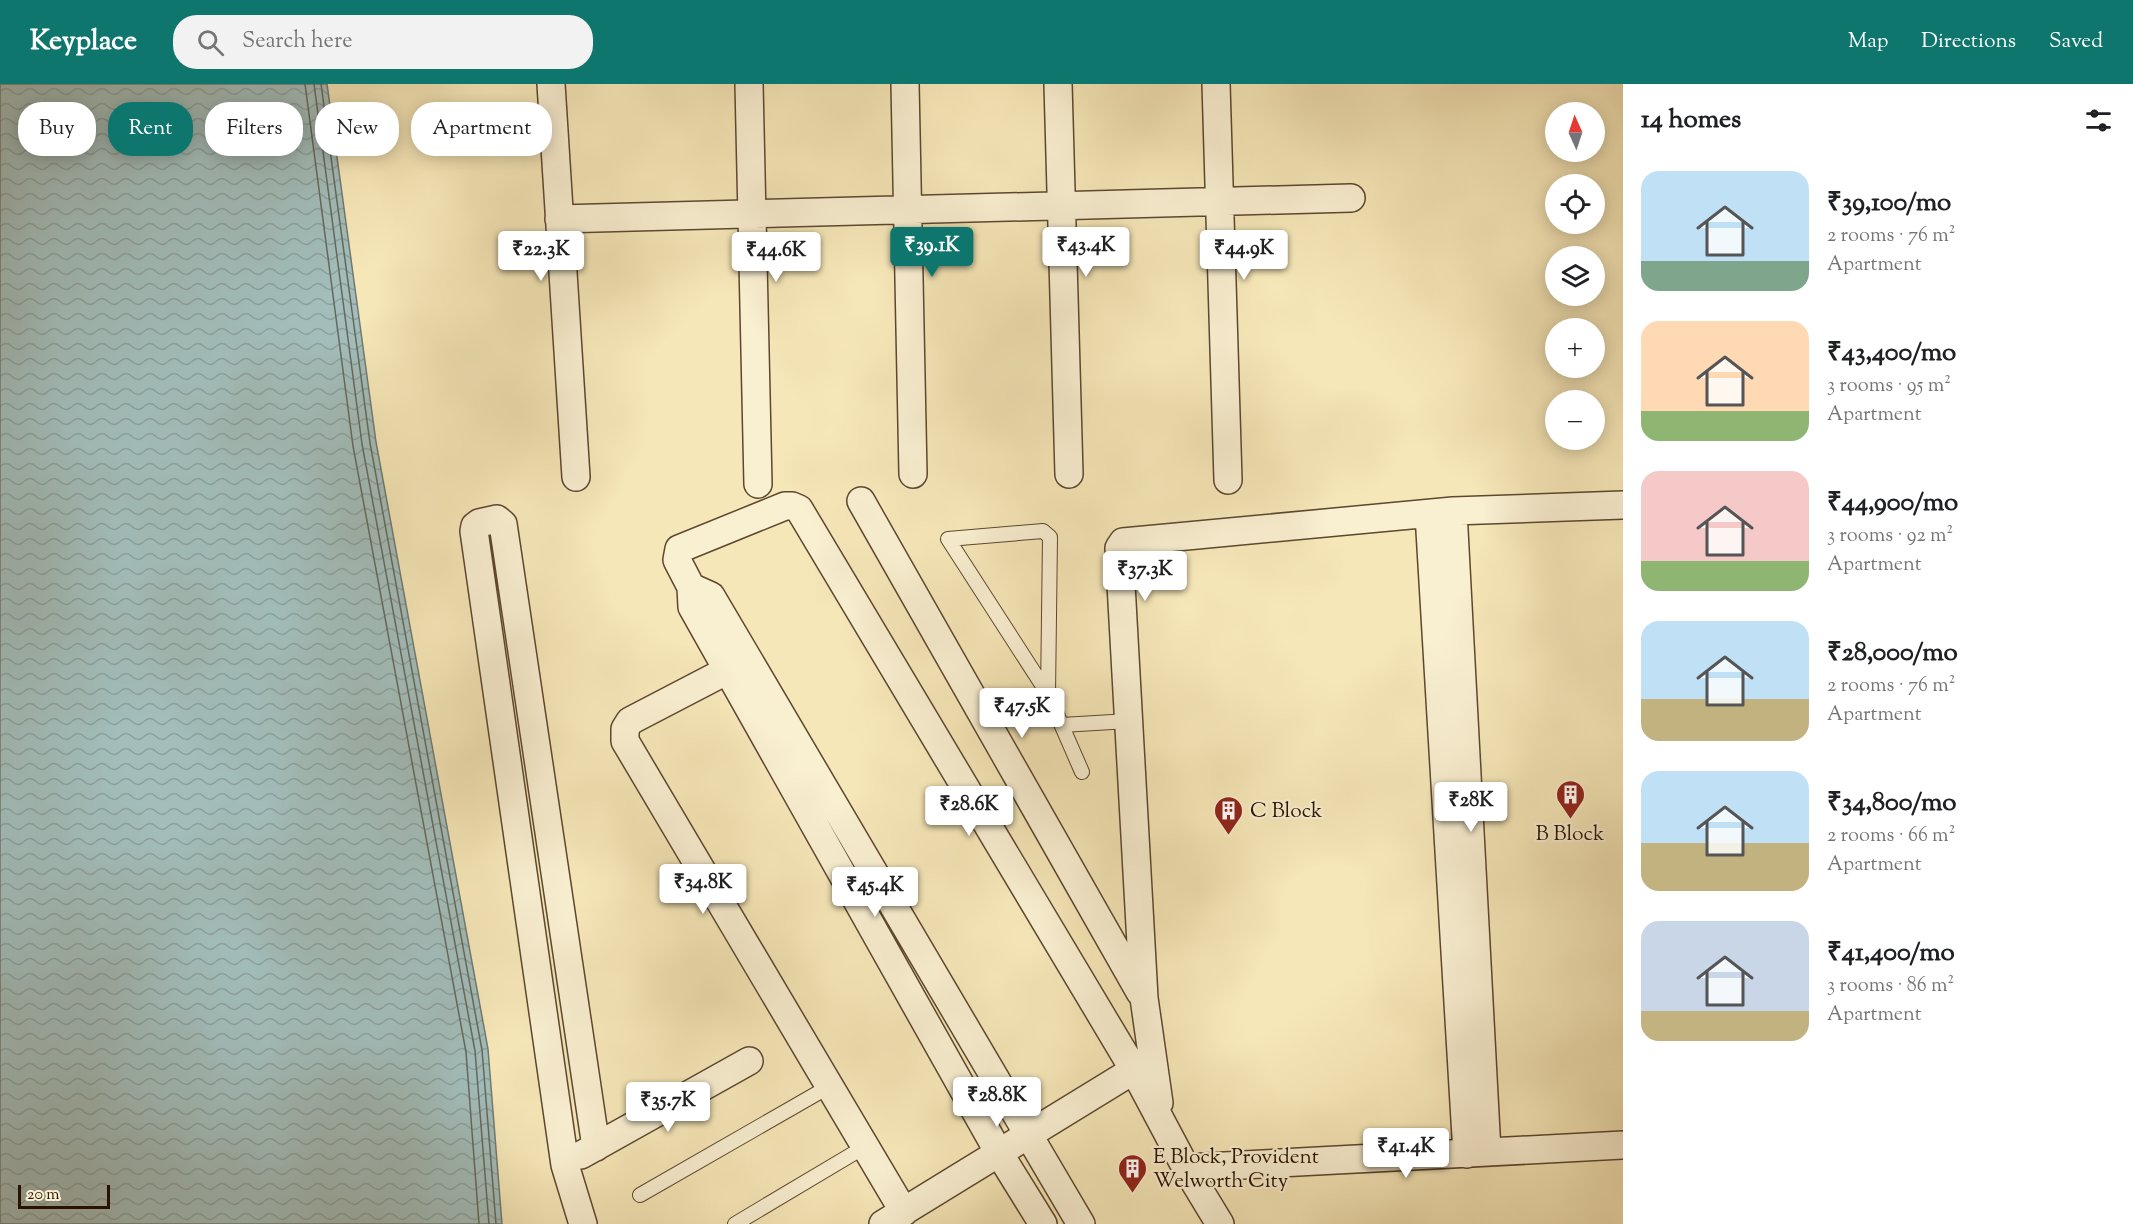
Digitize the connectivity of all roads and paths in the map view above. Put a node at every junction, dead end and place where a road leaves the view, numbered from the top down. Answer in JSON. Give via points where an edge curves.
{"nodes":[{"id":1,"x":551,"y":84,"type":"edge"},
{"id":2,"x":749,"y":84,"type":"edge"},
{"id":3,"x":905,"y":84,"type":"edge"},
{"id":4,"x":1058,"y":84,"type":"edge"},
{"id":5,"x":1216,"y":84,"type":"edge"},
{"id":6,"x":1351,"y":198,"type":"dead end"},
{"id":7,"x":1220,"y":202,"type":"junction"},
{"id":8,"x":1061,"y":206,"type":"junction"},
{"id":9,"x":908,"y":210,"type":"junction"},
{"id":10,"x":752,"y":214,"type":"junction"},
{"id":11,"x":560,"y":219,"type":"junction"},
{"id":12,"x":913,"y":474,"type":"dead end"},
{"id":13,"x":1069,"y":474,"type":"dead end"},
{"id":14,"x":576,"y":477,"type":"dead end"},
{"id":15,"x":1228,"y":480,"type":"dead end"},
{"id":16,"x":758,"y":483,"type":"dead end"},
{"id":17,"x":861,"y":501,"type":"dead end"},
{"id":18,"x":1623,"y":506,"type":"edge"},
{"id":19,"x":1441,"y":513,"type":"junction"},
{"id":20,"x":691,"y":587,"type":"junction"},
{"id":21,"x":728,"y":670,"type":"junction"},
{"id":22,"x":1048,"y":694,"type":"junction"},
{"id":23,"x":1129,"y":721,"type":"junction"},
{"id":24,"x":1062,"y":725,"type":"junction"},
{"id":25,"x":1082,"y":772,"type":"dead end"},
{"id":26,"x":1144,"y":998,"type":"junction"},
{"id":27,"x":749,"y":1061,"type":"dead end"},
{"id":28,"x":1134,"y":1070,"type":"junction"},
{"id":29,"x":830,"y":1086,"type":"junction"},
{"id":30,"x":1162,"y":1125,"type":"junction"},
{"id":31,"x":1029,"y":1135,"type":"junction"},
{"id":32,"x":1623,"y":1145,"type":"edge"},
{"id":33,"x":866,"y":1146,"type":"junction"},
{"id":34,"x":596,"y":1148,"type":"junction"},
{"id":35,"x":999,"y":1153,"type":"junction"},
{"id":36,"x":1477,"y":1153,"type":"junction"},
{"id":37,"x":565,"y":1165,"type":"junction"},
{"id":38,"x":1186,"y":1167,"type":"junction"},
{"id":39,"x":640,"y":1195,"type":"dead end"},
{"id":40,"x":894,"y":1218,"type":"edge"},
{"id":41,"x":583,"y":1224,"type":"edge"},
{"id":42,"x":735,"y":1224,"type":"edge"},
{"id":43,"x":1043,"y":1224,"type":"edge"},
{"id":44,"x":1081,"y":1224,"type":"edge"},
{"id":45,"x":1220,"y":1224,"type":"edge"}],
"edges":[{"from":1,"to":11,"type":"street"},
{"from":2,"to":10,"type":"street"},
{"from":3,"to":9,"type":"street"},
{"from":4,"to":8,"type":"street"},
{"from":5,"to":7,"type":"street"},
{"from":6,"to":7,"type":"street"},
{"from":7,"to":8,"type":"street"},
{"from":7,"to":15,"type":"street"},
{"from":8,"to":9,"type":"street"},
{"from":8,"to":13,"type":"street"},
{"from":9,"to":10,"type":"street"},
{"from":9,"to":12,"type":"street"},
{"from":10,"to":11,"type":"street"},
{"from":10,"to":16,"type":"street"},
{"from":11,"to":14,"type":"street"},
{"from":17,"to":26,"type":"street"},
{"from":18,"to":19,"type":"street"},
{"from":19,"to":23,"type":"street","via":[[1123,542],[1119,548]]},
{"from":19,"to":36,"type":"street"},
{"from":20,"to":21,"type":"street","via":[[692,607]]},
{"from":20,"to":28,"type":"street","via":[[677,560],[679,549],[784,506],[799,509]]},
{"from":20,"to":31,"type":"street","via":[[711,596]]},
{"from":21,"to":29,"type":"street","via":[[630,722],[625,729],[625,741]]},
{"from":21,"to":35,"type":"street"},
{"from":22,"to":22,"type":"lane","via":[[1030,665],[948,539],[1043,531],[1050,537]]},
{"from":22,"to":24,"type":"lane"},
{"from":23,"to":24,"type":"lane"},
{"from":23,"to":26,"type":"street"},
{"from":24,"to":25,"type":"lane"},
{"from":26,"to":30,"type":"street"},
{"from":27,"to":34,"type":"street"},
{"from":28,"to":30,"type":"street"},
{"from":28,"to":31,"type":"street"},
{"from":29,"to":33,"type":"street"},
{"from":29,"to":39,"type":"lane"},
{"from":30,"to":38,"type":"street"},
{"from":31,"to":35,"type":"street"},
{"from":31,"to":44,"type":"street"},
{"from":32,"to":36,"type":"street"},
{"from":33,"to":40,"type":"street"},
{"from":33,"to":42,"type":"lane"},
{"from":34,"to":37,"type":"street"},
{"from":34,"to":37,"type":"street","via":[[503,524],[497,519],[479,523],[474,531]]},
{"from":35,"to":40,"type":"street"},
{"from":35,"to":43,"type":"street"},
{"from":36,"to":38,"type":"street"},
{"from":37,"to":41,"type":"street"},
{"from":38,"to":45,"type":"street"}]}
